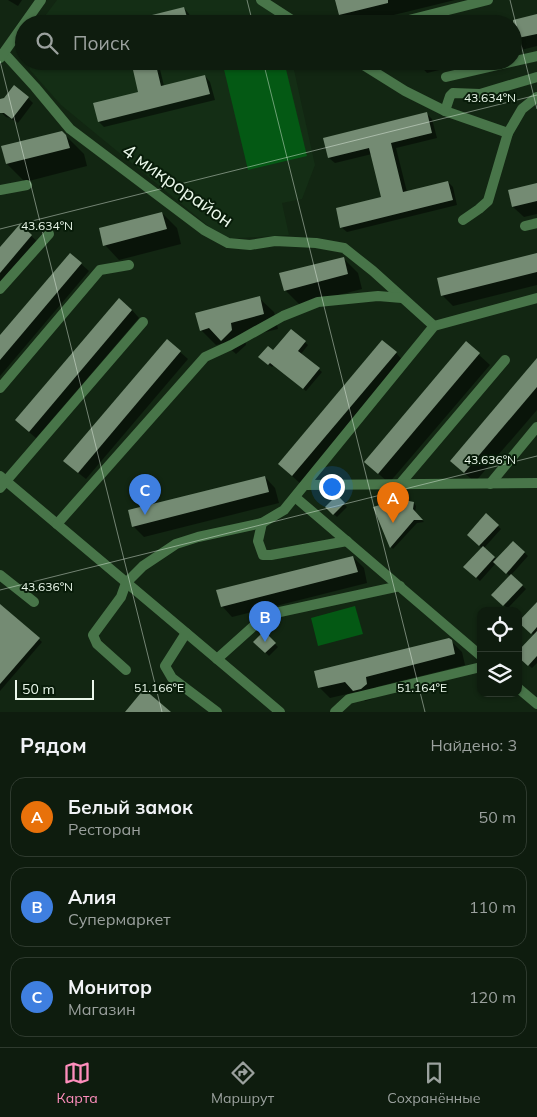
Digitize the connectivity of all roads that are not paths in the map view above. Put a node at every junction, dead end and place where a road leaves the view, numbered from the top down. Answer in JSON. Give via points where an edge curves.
{"nodes":[{"id":1,"x":41,"y":0,"type":"edge"},
{"id":2,"x":261,"y":0,"type":"edge"},
{"id":3,"x":488,"y":0,"type":"edge"},
{"id":4,"x":30,"y":15,"type":"edge"},
{"id":5,"x":284,"y":15,"type":"edge"},
{"id":6,"x":429,"y":15,"type":"edge"},
{"id":7,"x":15,"y":36,"type":"edge"},
{"id":8,"x":2,"y":56,"type":"edge"},
{"id":9,"x":537,"y":56,"type":"edge"},
{"id":10,"x":522,"y":59,"type":"edge"},
{"id":11,"x":15,"y":68,"type":"edge"},
{"id":12,"x":17,"y":70,"type":"edge"},
{"id":13,"x":371,"y":70,"type":"edge"},
{"id":14,"x":476,"y":70,"type":"edge"},
{"id":15,"x":446,"y":77,"type":"dead end"},
{"id":16,"x":537,"y":77,"type":"edge"},
{"id":17,"x":537,"y":97,"type":"edge"},
{"id":18,"x":445,"y":111,"type":"junction"},
{"id":19,"x":508,"y":133,"type":"junction"},
{"id":20,"x":27,"y":185,"type":"dead end"},
{"id":21,"x":0,"y":190,"type":"edge"},
{"id":22,"x":464,"y":220,"type":"dead end"},
{"id":23,"x":537,"y":223,"type":"edge"},
{"id":24,"x":525,"y":226,"type":"dead end"},
{"id":25,"x":49,"y":234,"type":"dead end"},
{"id":26,"x":129,"y":265,"type":"dead end"},
{"id":27,"x":0,"y":289,"type":"edge"},
{"id":28,"x":402,"y":298,"type":"junction"},
{"id":29,"x":537,"y":298,"type":"edge"},
{"id":30,"x":143,"y":322,"type":"dead end"},
{"id":31,"x":434,"y":326,"type":"junction"},
{"id":32,"x":506,"y":360,"type":"dead end"},
{"id":33,"x":0,"y":388,"type":"edge"},
{"id":34,"x":537,"y":427,"type":"edge"},
{"id":35,"x":2,"y":482,"type":"edge"},
{"id":36,"x":537,"y":483,"type":"edge"},
{"id":37,"x":400,"y":484,"type":"junction"},
{"id":38,"x":490,"y":484,"type":"junction"},
{"id":39,"x":305,"y":485,"type":"junction"},
{"id":40,"x":295,"y":496,"type":"junction"},
{"id":41,"x":262,"y":523,"type":"junction"},
{"id":42,"x":57,"y":524,"type":"junction"},
{"id":43,"x":347,"y":541,"type":"junction"},
{"id":44,"x":0,"y":575,"type":"edge"},
{"id":45,"x":126,"y":583,"type":"junction"},
{"id":46,"x":400,"y":586,"type":"junction"},
{"id":47,"x":34,"y":602,"type":"dead end"},
{"id":48,"x":186,"y":633,"type":"junction"},
{"id":49,"x":477,"y":653,"type":"edge"},
{"id":50,"x":217,"y":659,"type":"junction"},
{"id":51,"x":477,"y":668,"type":"edge"},
{"id":52,"x":126,"y":670,"type":"dead end"},
{"id":53,"x":522,"y":691,"type":"edge"},
{"id":54,"x":537,"y":704,"type":"edge"},
{"id":55,"x":217,"y":712,"type":"edge"},
{"id":56,"x":280,"y":712,"type":"edge"},
{"id":57,"x":335,"y":712,"type":"edge"}],
"edges":[{"from":1,"to":4,"type":"street"},
{"from":2,"to":5,"type":"street"},
{"from":3,"to":6,"type":"street"},
{"from":7,"to":8,"type":"street"},
{"from":8,"to":11,"type":"street","name":"4 микрорайон"},
{"from":9,"to":10,"type":"street"},
{"from":12,"to":28,"type":"street","name":"4 микрорайон","via":[[70,129],[204,230],[228,243],[308,242],[344,248]]},
{"from":13,"to":18,"type":"street"},
{"from":14,"to":15,"type":"street"},
{"from":16,"to":18,"type":"street","via":[[480,94],[452,94]]},
{"from":17,"to":19,"type":"street","via":[[522,109]]},
{"from":18,"to":19,"type":"street"},
{"from":19,"to":22,"type":"street","via":[[488,200]]},
{"from":20,"to":21,"type":"street"},
{"from":23,"to":24,"type":"street"},
{"from":25,"to":27,"type":"street"},
{"from":26,"to":33,"type":"street","via":[[100,270]]},
{"from":28,"to":31,"type":"street","name":"4 микрорайон"},
{"from":28,"to":42,"type":"street","via":[[378,296],[318,302],[283,316],[205,357]]},
{"from":29,"to":31,"type":"street"},
{"from":30,"to":35,"type":"street"},
{"from":31,"to":39,"type":"street"},
{"from":32,"to":37,"type":"street"},
{"from":34,"to":38,"type":"street"},
{"from":35,"to":42,"type":"street"},
{"from":36,"to":38,"type":"street"},
{"from":37,"to":38,"type":"street"},
{"from":37,"to":39,"type":"street"},
{"from":39,"to":40,"type":"street"},
{"from":40,"to":41,"type":"street","via":[[284,510]]},
{"from":40,"to":43,"type":"street"},
{"from":41,"to":43,"type":"street","via":[[258,541],[263,555]]},
{"from":41,"to":45,"type":"street","via":[[176,544],[143,566]]},
{"from":42,"to":45,"type":"street"},
{"from":43,"to":46,"type":"street"},
{"from":44,"to":47,"type":"street"},
{"from":45,"to":48,"type":"street"},
{"from":45,"to":52,"type":"street","via":[[121,597],[94,635],[98,644]]},
{"from":46,"to":49,"type":"street"},
{"from":46,"to":50,"type":"street","via":[[266,615]]},
{"from":48,"to":50,"type":"street"},
{"from":48,"to":55,"type":"street","via":[[165,666],[172,678]]},
{"from":50,"to":56,"type":"street"},
{"from":51,"to":57,"type":"street","via":[[350,699]]},
{"from":53,"to":54,"type":"street"}]}
